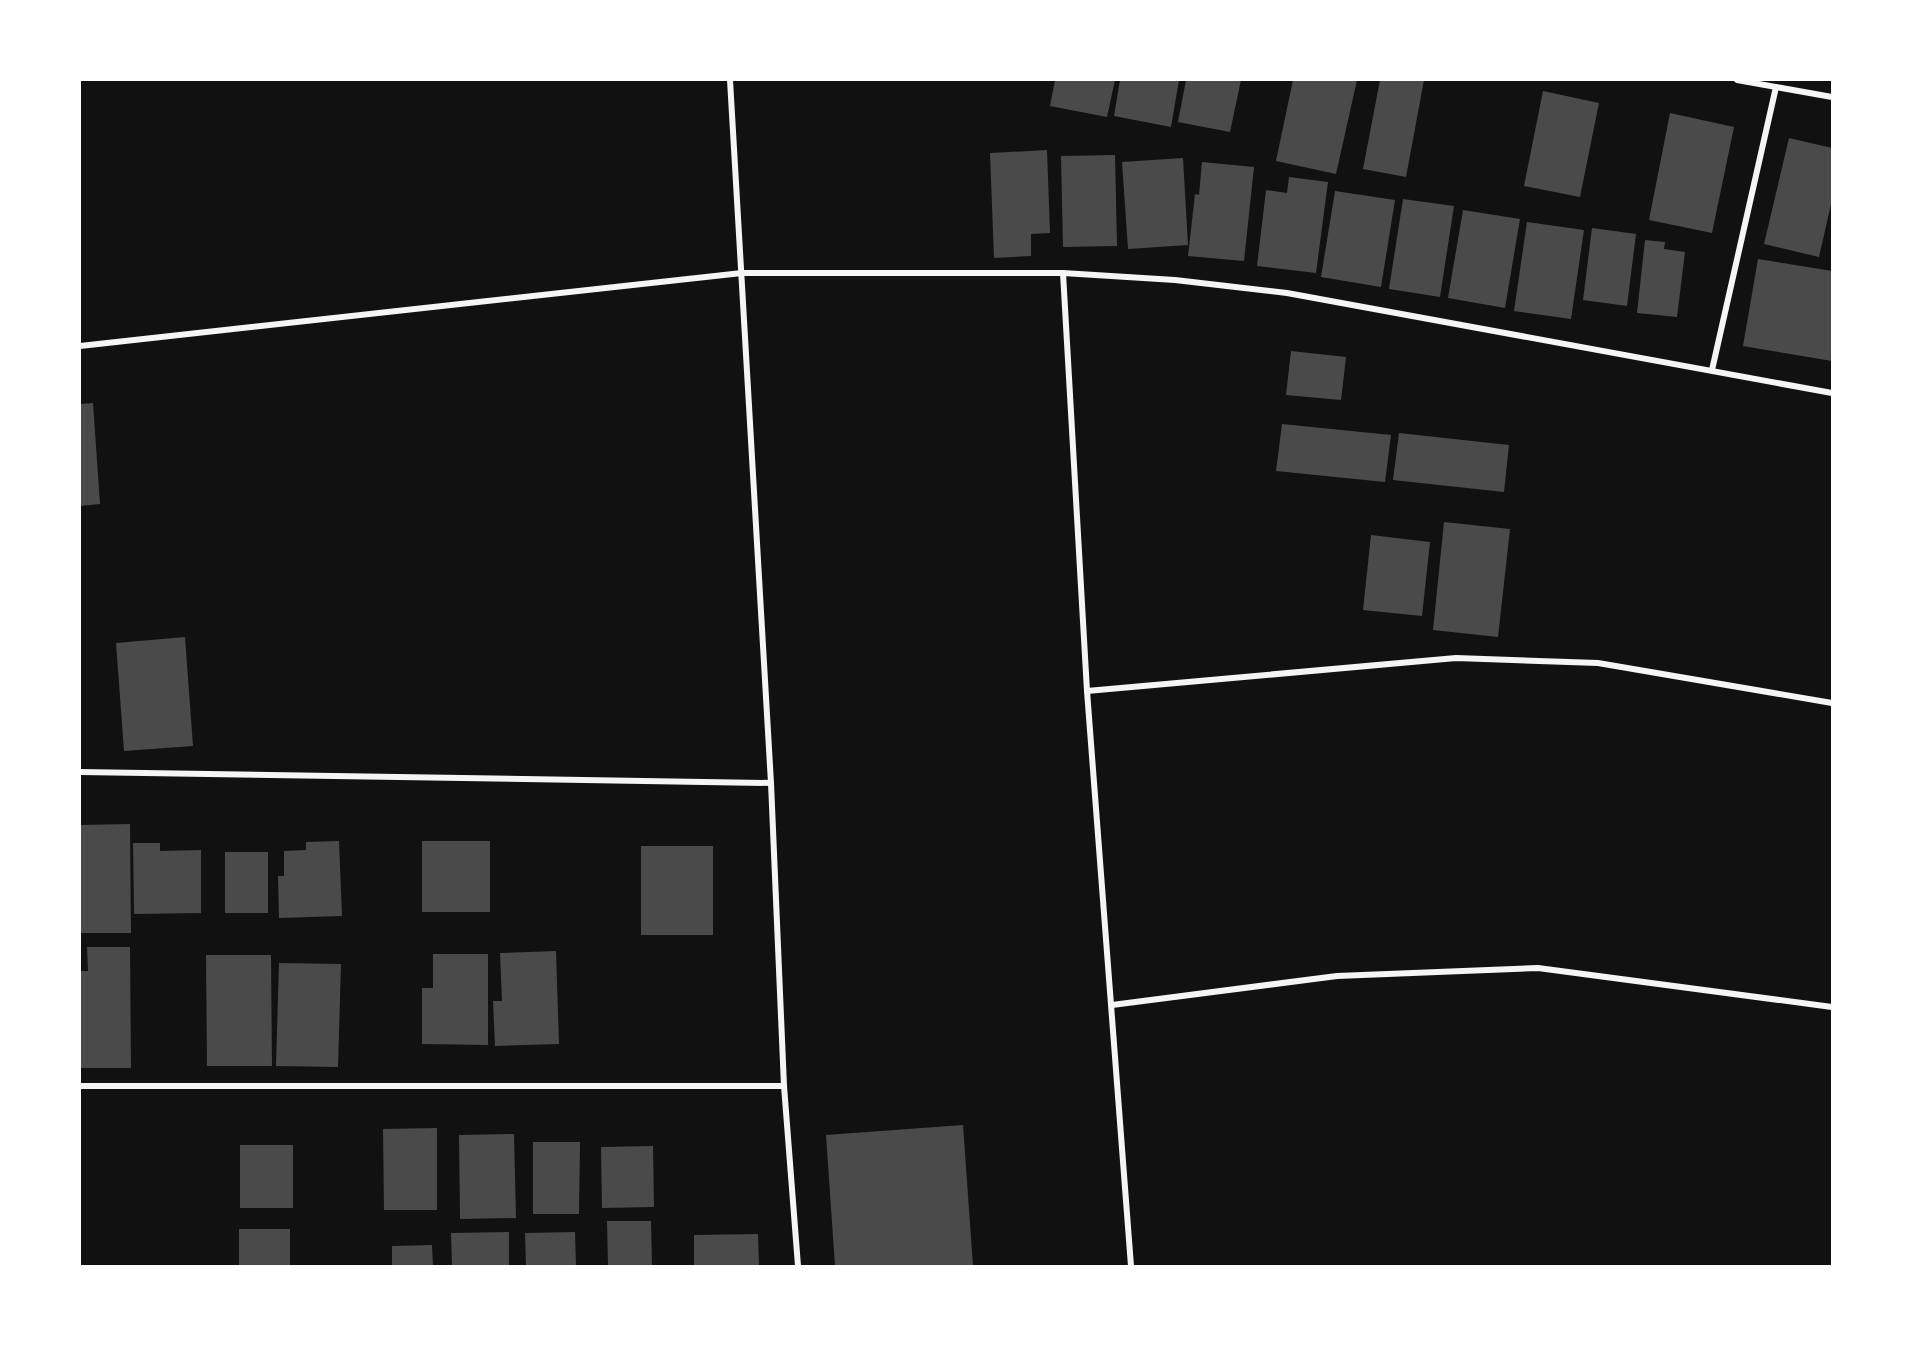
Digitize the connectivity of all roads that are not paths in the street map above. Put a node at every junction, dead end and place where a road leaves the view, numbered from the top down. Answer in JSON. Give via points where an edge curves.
{"nodes":[{"id":1,"x":730,"y":80,"type":"edge"},
{"id":2,"x":1737,"y":80,"type":"edge"},
{"id":3,"x":1776,"y":87,"type":"junction"},
{"id":4,"x":1833,"y":98,"type":"edge"},
{"id":5,"x":742,"y":273,"type":"junction"},
{"id":6,"x":1063,"y":273,"type":"junction"},
{"id":7,"x":80,"y":346,"type":"edge"},
{"id":8,"x":1712,"y":370,"type":"junction"},
{"id":9,"x":1833,"y":393,"type":"edge"},
{"id":10,"x":1087,"y":691,"type":"junction"},
{"id":11,"x":1833,"y":703,"type":"edge"},
{"id":12,"x":80,"y":772,"type":"edge"},
{"id":13,"x":771,"y":783,"type":"junction"},
{"id":14,"x":1112,"y":1005,"type":"junction"},
{"id":15,"x":1833,"y":1007,"type":"edge"},
{"id":16,"x":80,"y":1086,"type":"edge"},
{"id":17,"x":784,"y":1086,"type":"junction"},
{"id":18,"x":798,"y":1266,"type":"edge"},
{"id":19,"x":1131,"y":1266,"type":"edge"}],
"edges":[{"from":1,"to":5,"type":"street"},
{"from":2,"to":3,"type":"street"},
{"from":3,"to":4,"type":"street"},
{"from":3,"to":8,"type":"street"},
{"from":5,"to":6,"type":"street"},
{"from":5,"to":7,"type":"street"},
{"from":5,"to":13,"type":"street"},
{"from":6,"to":8,"type":"street","via":[[1287,293]]},
{"from":6,"to":10,"type":"street"},
{"from":8,"to":9,"type":"street"},
{"from":10,"to":11,"type":"street","via":[[1456,658],[1598,663]]},
{"from":10,"to":14,"type":"street"},
{"from":12,"to":13,"type":"street"},
{"from":13,"to":17,"type":"street"},
{"from":14,"to":15,"type":"street","via":[[1337,976],[1538,968]]},
{"from":14,"to":19,"type":"street"},
{"from":16,"to":17,"type":"street"},
{"from":17,"to":18,"type":"street"}]}
